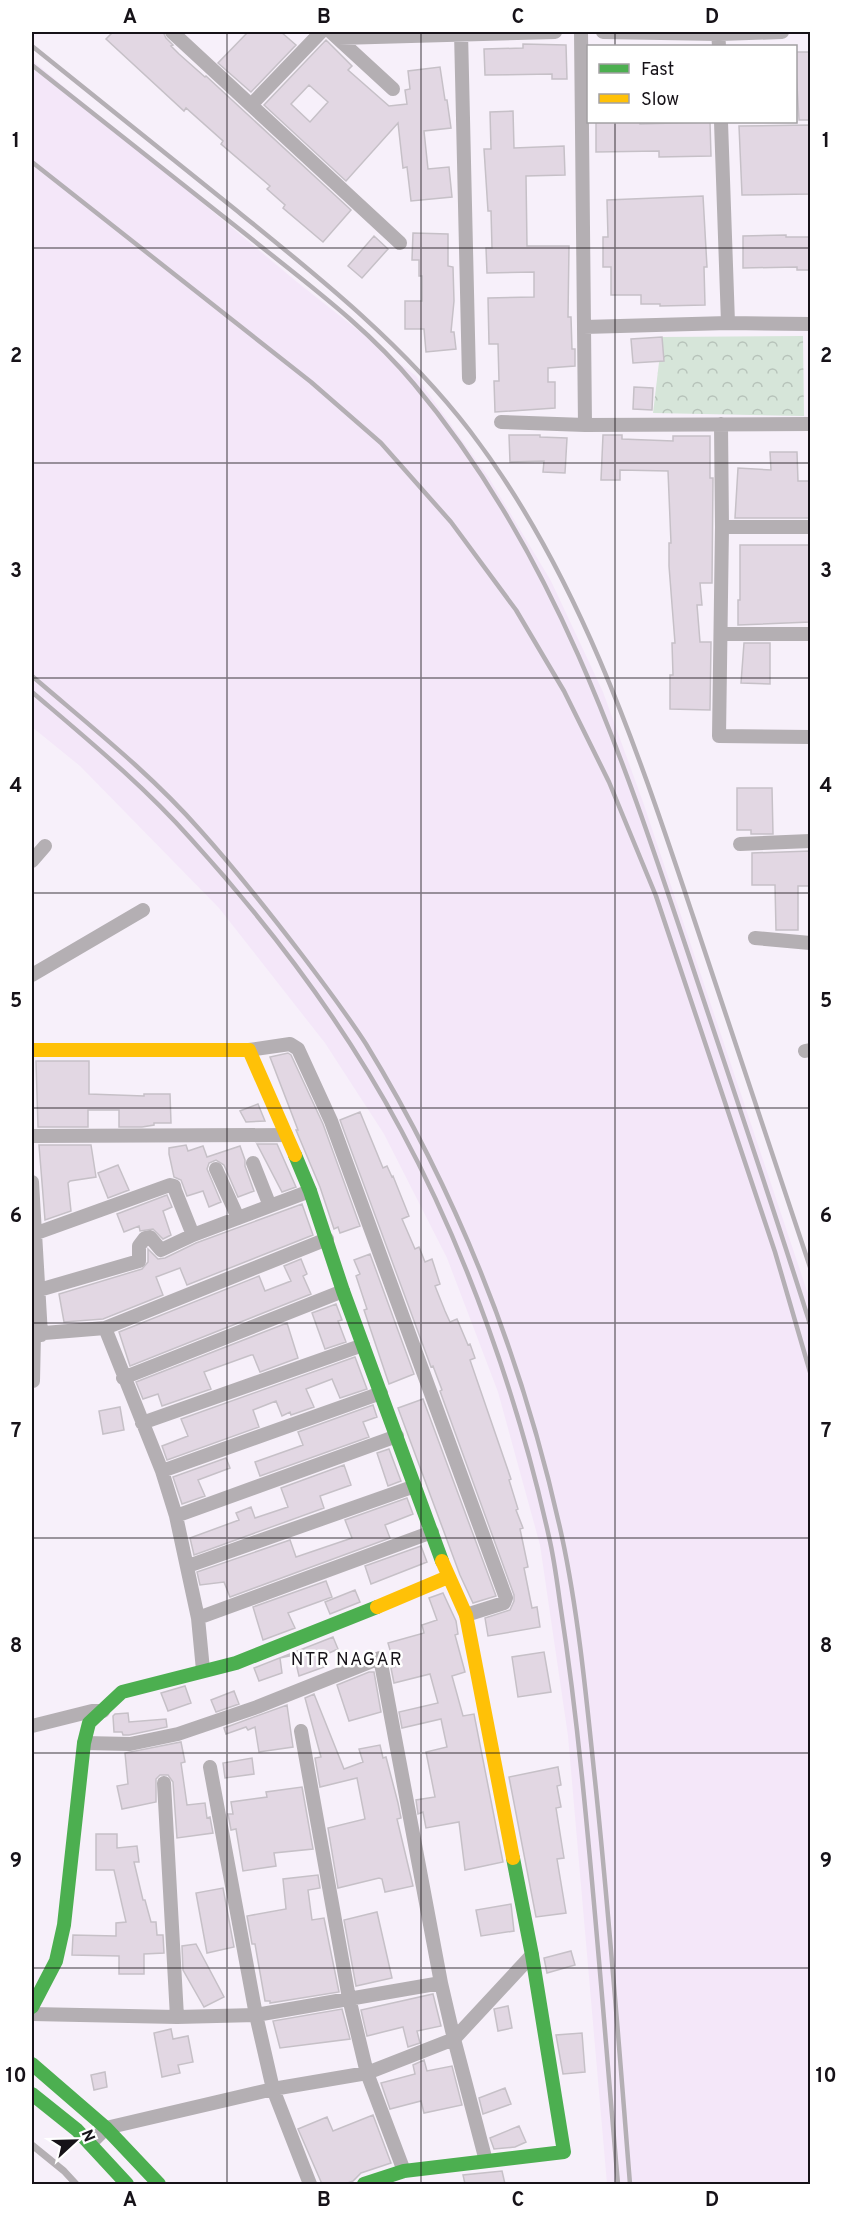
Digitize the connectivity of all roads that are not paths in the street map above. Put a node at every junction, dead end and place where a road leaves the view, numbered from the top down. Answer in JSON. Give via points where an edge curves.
{"nodes":[{"id":1,"x":172,"y":32,"type":"edge"},
{"id":2,"x":321,"y":32,"type":"edge"},
{"id":3,"x":461,"y":32,"type":"edge"},
{"id":4,"x":555,"y":32,"type":"edge"},
{"id":5,"x":581,"y":32,"type":"edge"},
{"id":6,"x":603,"y":32,"type":"edge"},
{"id":7,"x":782,"y":32,"type":"edge"},
{"id":8,"x":335,"y":35,"type":"edge"},
{"id":9,"x":719,"y":37,"type":"edge"},
{"id":10,"x":393,"y":88,"type":"dead end"},
{"id":11,"x":251,"y":105,"type":"junction"},
{"id":12,"x":722,"y":123,"type":"edge"},
{"id":13,"x":400,"y":243,"type":"dead end"},
{"id":14,"x":728,"y":323,"type":"junction"},
{"id":15,"x":810,"y":324,"type":"edge"},
{"id":16,"x":584,"y":327,"type":"junction"},
{"id":17,"x":469,"y":378,"type":"dead end"},
{"id":18,"x":501,"y":422,"type":"dead end"},
{"id":19,"x":721,"y":424,"type":"junction"},
{"id":20,"x":810,"y":424,"type":"edge"},
{"id":21,"x":585,"y":425,"type":"junction"},
{"id":22,"x":722,"y":527,"type":"junction"},
{"id":23,"x":810,"y":527,"type":"edge"},
{"id":24,"x":722,"y":634,"type":"junction"},
{"id":25,"x":810,"y":634,"type":"edge"},
{"id":26,"x":810,"y":737,"type":"edge"},
{"id":27,"x":810,"y":841,"type":"edge"},
{"id":28,"x":740,"y":844,"type":"dead end"},
{"id":29,"x":45,"y":846,"type":"dead end"},
{"id":30,"x":32,"y":861,"type":"edge"},
{"id":31,"x":143,"y":910,"type":"dead end"},
{"id":32,"x":755,"y":938,"type":"dead end"},
{"id":33,"x":810,"y":943,"type":"edge"},
{"id":34,"x":32,"y":975,"type":"edge"},
{"id":35,"x":32,"y":1050,"type":"edge"},
{"id":36,"x":249,"y":1050,"type":"junction"},
{"id":37,"x":286,"y":1135,"type":"junction"},
{"id":38,"x":32,"y":1136,"type":"edge"},
{"id":39,"x":253,"y":1163,"type":"dead end"},
{"id":40,"x":216,"y":1169,"type":"dead end"},
{"id":41,"x":32,"y":1182,"type":"edge"},
{"id":42,"x":310,"y":1191,"type":"junction"},
{"id":43,"x":270,"y":1206,"type":"junction"},
{"id":44,"x":238,"y":1218,"type":"junction"},
{"id":45,"x":34,"y":1234,"type":"junction"},
{"id":46,"x":193,"y":1235,"type":"junction"},
{"id":47,"x":327,"y":1239,"type":"junction"},
{"id":48,"x":39,"y":1290,"type":"junction"},
{"id":49,"x":344,"y":1291,"type":"junction"},
{"id":50,"x":105,"y":1329,"type":"junction"},
{"id":51,"x":35,"y":1334,"type":"edge"},
{"id":52,"x":363,"y":1345,"type":"junction"},
{"id":53,"x":123,"y":1378,"type":"junction"},
{"id":54,"x":33,"y":1381,"type":"edge"},
{"id":55,"x":381,"y":1393,"type":"junction"},
{"id":56,"x":142,"y":1422,"type":"junction"},
{"id":57,"x":397,"y":1436,"type":"junction"},
{"id":58,"x":162,"y":1471,"type":"junction"},
{"id":59,"x":415,"y":1486,"type":"junction"},
{"id":60,"x":176,"y":1516,"type":"junction"},
{"id":61,"x":432,"y":1532,"type":"junction"},
{"id":62,"x":188,"y":1566,"type":"junction"},
{"id":63,"x":448,"y":1577,"type":"junction"},
{"id":64,"x":465,"y":1615,"type":"junction"},
{"id":65,"x":198,"y":1618,"type":"junction"},
{"id":66,"x":203,"y":1670,"type":"junction"},
{"id":67,"x":103,"y":1711,"type":"junction"},
{"id":68,"x":32,"y":1726,"type":"edge"},
{"id":69,"x":301,"y":1731,"type":"dead end"},
{"id":70,"x":84,"y":1743,"type":"junction"},
{"id":71,"x":210,"y":1767,"type":"dead end"},
{"id":72,"x":164,"y":1783,"type":"dead end"},
{"id":73,"x":532,"y":1955,"type":"junction"},
{"id":74,"x":441,"y":1983,"type":"junction"},
{"id":75,"x":349,"y":1998,"type":"junction"},
{"id":76,"x":32,"y":2007,"type":"edge"},
{"id":77,"x":32,"y":2014,"type":"edge"},
{"id":78,"x":256,"y":2015,"type":"junction"},
{"id":79,"x":177,"y":2017,"type":"junction"},
{"id":80,"x":454,"y":2039,"type":"junction"},
{"id":81,"x":32,"y":2064,"type":"edge"},
{"id":82,"x":366,"y":2073,"type":"junction"},
{"id":83,"x":273,"y":2089,"type":"junction"},
{"id":84,"x":32,"y":2094,"type":"edge"},
{"id":85,"x":106,"y":2128,"type":"junction"},
{"id":86,"x":90,"y":2144,"type":"junction"},
{"id":87,"x":32,"y":2145,"type":"edge"},
{"id":88,"x":486,"y":2161,"type":"junction"},
{"id":89,"x":144,"y":2169,"type":"junction"},
{"id":90,"x":404,"y":2171,"type":"junction"},
{"id":91,"x":76,"y":2184,"type":"edge"},
{"id":92,"x":129,"y":2184,"type":"edge"},
{"id":93,"x":159,"y":2184,"type":"edge"},
{"id":94,"x":310,"y":2184,"type":"edge"},
{"id":95,"x":364,"y":2184,"type":"edge"}],
"edges":[{"from":1,"to":11,"type":"street"},
{"from":2,"to":11,"type":"street"},
{"from":3,"to":4,"type":"street"},
{"from":3,"to":8,"type":"street"},
{"from":3,"to":17,"type":"street"},
{"from":5,"to":16,"type":"street"},
{"from":6,"to":9,"type":"street"},
{"from":7,"to":9,"type":"street"},
{"from":8,"to":10,"type":"street"},
{"from":11,"to":13,"type":"street"},
{"from":12,"to":14,"type":"street"},
{"from":14,"to":15,"type":"street"},
{"from":14,"to":16,"type":"street"},
{"from":16,"to":21,"type":"street"},
{"from":18,"to":21,"type":"street"},
{"from":19,"to":20,"type":"street"},
{"from":19,"to":21,"type":"street"},
{"from":19,"to":22,"type":"street"},
{"from":22,"to":23,"type":"street"},
{"from":22,"to":24,"type":"street"},
{"from":24,"to":25,"type":"street"},
{"from":24,"to":26,"type":"street","via":[[719,736]]},
{"from":27,"to":28,"type":"street"},
{"from":29,"to":30,"type":"street"},
{"from":31,"to":34,"type":"street"},
{"from":32,"to":33,"type":"street"},
{"from":35,"to":36,"type":"street"},
{"from":36,"to":37,"type":"street"},
{"from":36,"to":64,"type":"street","via":[[290,1044],[298,1049],[331,1121],[506,1598],[504,1603]]},
{"from":37,"to":38,"type":"street"},
{"from":37,"to":42,"type":"street"},
{"from":39,"to":43,"type":"street"},
{"from":40,"to":44,"type":"street"},
{"from":41,"to":45,"type":"street"},
{"from":42,"to":43,"type":"street"},
{"from":42,"to":47,"type":"street"},
{"from":43,"to":44,"type":"street"},
{"from":44,"to":46,"type":"street"},
{"from":45,"to":46,"type":"street","via":[[170,1185],[176,1190]]},
{"from":45,"to":48,"type":"street"},
{"from":46,"to":48,"type":"street","via":[[161,1250],[154,1240],[145,1238],[139,1246],[139,1261]]},
{"from":47,"to":49,"type":"street"},
{"from":47,"to":50,"type":"street"},
{"from":48,"to":51,"type":"street"},
{"from":49,"to":52,"type":"street"},
{"from":49,"to":53,"type":"street"},
{"from":50,"to":51,"type":"street"},
{"from":50,"to":53,"type":"street"},
{"from":51,"to":54,"type":"street"},
{"from":52,"to":55,"type":"street"},
{"from":52,"to":56,"type":"street"},
{"from":53,"to":56,"type":"street"},
{"from":55,"to":57,"type":"street"},
{"from":55,"to":58,"type":"street"},
{"from":56,"to":58,"type":"street"},
{"from":57,"to":59,"type":"street"},
{"from":57,"to":60,"type":"street"},
{"from":58,"to":60,"type":"street"},
{"from":59,"to":61,"type":"street"},
{"from":59,"to":62,"type":"street"},
{"from":60,"to":62,"type":"street"},
{"from":61,"to":63,"type":"street"},
{"from":61,"to":65,"type":"street"},
{"from":62,"to":65,"type":"street"},
{"from":63,"to":64,"type":"street"},
{"from":63,"to":66,"type":"street","via":[[236,1663]]},
{"from":64,"to":73,"type":"street"},
{"from":65,"to":66,"type":"street"},
{"from":66,"to":67,"type":"street","via":[[122,1692]]},
{"from":67,"to":68,"type":"street"},
{"from":67,"to":70,"type":"street","via":[[88,1724]]},
{"from":69,"to":75,"type":"street"},
{"from":70,"to":74,"type":"street","via":[[130,1744],[178,1734],[380,1658]]},
{"from":70,"to":76,"type":"street","via":[[64,1925],[56,1961]]},
{"from":71,"to":78,"type":"street"},
{"from":72,"to":79,"type":"street"},
{"from":73,"to":80,"type":"street"},
{"from":73,"to":88,"type":"street","via":[[564,2152]]},
{"from":74,"to":75,"type":"street"},
{"from":74,"to":80,"type":"street"},
{"from":75,"to":78,"type":"street"},
{"from":75,"to":82,"type":"street"},
{"from":77,"to":79,"type":"street"},
{"from":78,"to":79,"type":"street"},
{"from":78,"to":83,"type":"street"},
{"from":80,"to":82,"type":"street"},
{"from":80,"to":88,"type":"street"},
{"from":81,"to":85,"type":"street"},
{"from":82,"to":83,"type":"street"},
{"from":82,"to":90,"type":"street"},
{"from":83,"to":85,"type":"street"},
{"from":83,"to":94,"type":"street"},
{"from":84,"to":86,"type":"street"},
{"from":85,"to":86,"type":"street"},
{"from":85,"to":89,"type":"street"},
{"from":86,"to":92,"type":"street"},
{"from":87,"to":91,"type":"lane"},
{"from":88,"to":90,"type":"street"},
{"from":89,"to":92,"type":"street"},
{"from":89,"to":93,"type":"street"},
{"from":90,"to":95,"type":"street"}]}
